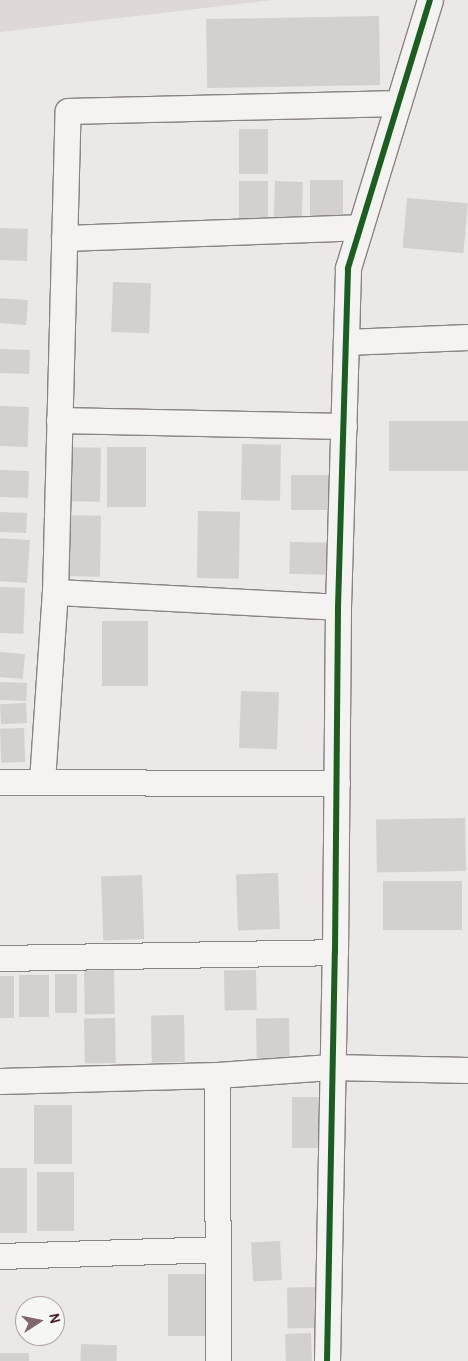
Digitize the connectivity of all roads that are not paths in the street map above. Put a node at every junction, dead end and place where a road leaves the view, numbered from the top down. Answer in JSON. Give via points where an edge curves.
{"nodes":[{"id":1,"x":430,"y":0,"type":"edge"},
{"id":2,"x":398,"y":103,"type":"junction"},
{"id":3,"x":360,"y":227,"type":"junction"},
{"id":4,"x":64,"y":238,"type":"junction"},
{"id":5,"x":468,"y":337,"type":"edge"},
{"id":6,"x":346,"y":342,"type":"junction"},
{"id":7,"x":59,"y":420,"type":"junction"},
{"id":8,"x":344,"y":426,"type":"junction"},
{"id":9,"x":54,"y":592,"type":"junction"},
{"id":10,"x":338,"y":607,"type":"junction"},
{"id":11,"x":42,"y":781,"type":"junction"},
{"id":12,"x":0,"y":782,"type":"edge"},
{"id":13,"x":337,"y":783,"type":"junction"},
{"id":14,"x":335,"y":952,"type":"junction"},
{"id":15,"x":0,"y":958,"type":"edge"},
{"id":16,"x":331,"y":1067,"type":"junction"},
{"id":17,"x":468,"y":1070,"type":"edge"},
{"id":18,"x":217,"y":1075,"type":"junction"},
{"id":19,"x":0,"y":1081,"type":"edge"},
{"id":20,"x":218,"y":1249,"type":"junction"},
{"id":21,"x":0,"y":1256,"type":"edge"},
{"id":22,"x":218,"y":1361,"type":"edge"},
{"id":23,"x":327,"y":1361,"type":"edge"}],
"edges":[{"from":1,"to":2,"type":"street"},
{"from":2,"to":3,"type":"street"},
{"from":2,"to":4,"type":"street","via":[[68,111]]},
{"from":3,"to":4,"type":"street"},
{"from":3,"to":6,"type":"street","via":[[348,268]]},
{"from":4,"to":7,"type":"street"},
{"from":5,"to":6,"type":"street"},
{"from":6,"to":8,"type":"street"},
{"from":7,"to":8,"type":"street"},
{"from":7,"to":9,"type":"street"},
{"from":8,"to":10,"type":"street"},
{"from":9,"to":10,"type":"street"},
{"from":9,"to":11,"type":"street"},
{"from":10,"to":13,"type":"street"},
{"from":11,"to":12,"type":"street"},
{"from":11,"to":13,"type":"street"},
{"from":13,"to":14,"type":"street"},
{"from":14,"to":15,"type":"street"},
{"from":14,"to":16,"type":"street"},
{"from":16,"to":17,"type":"street"},
{"from":16,"to":18,"type":"street"},
{"from":16,"to":23,"type":"street"},
{"from":18,"to":19,"type":"street"},
{"from":18,"to":20,"type":"street"},
{"from":20,"to":21,"type":"street"},
{"from":20,"to":22,"type":"street"}]}
